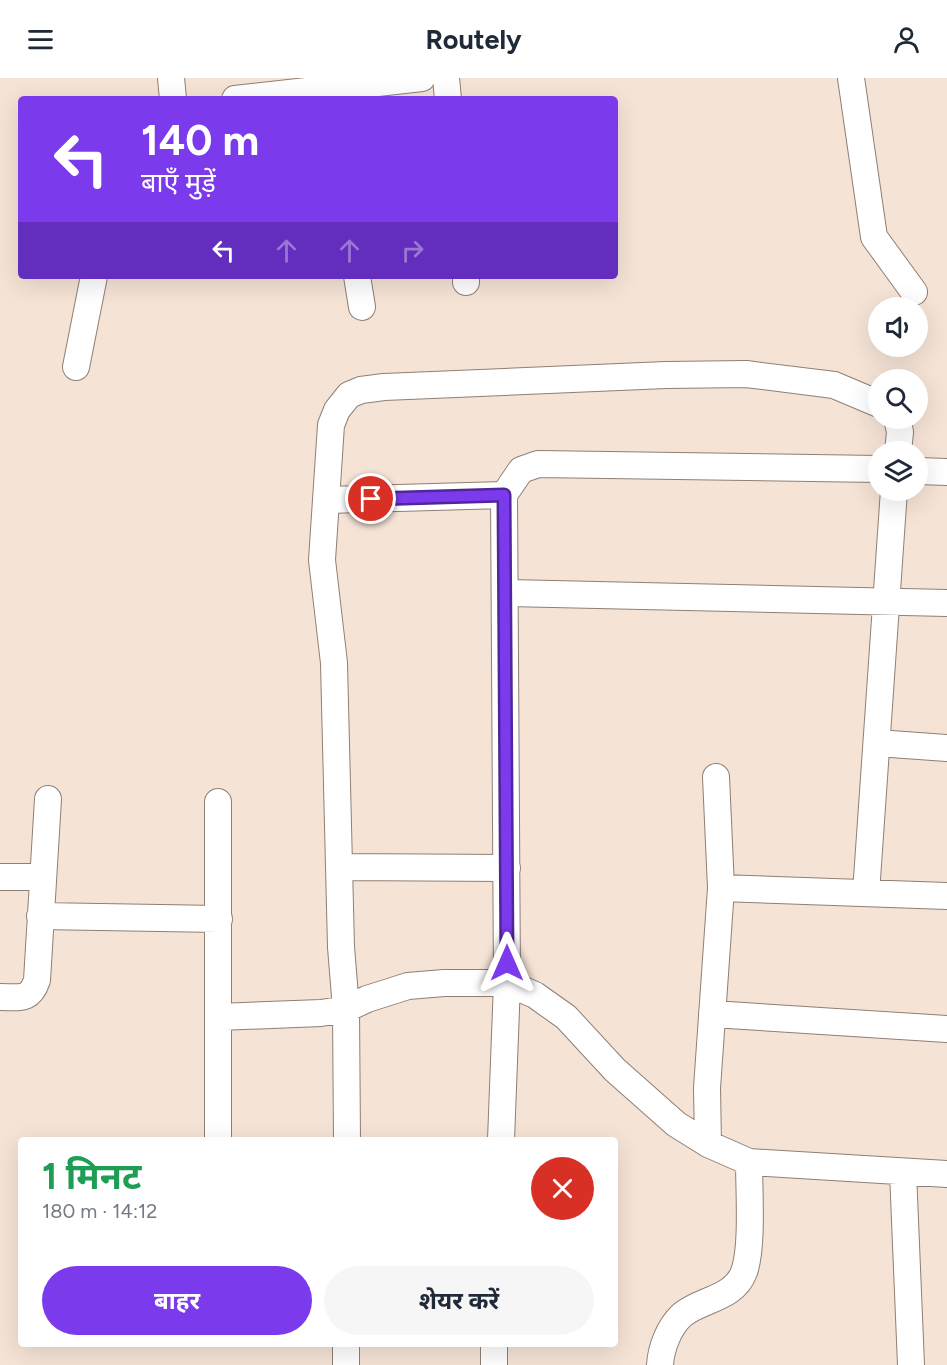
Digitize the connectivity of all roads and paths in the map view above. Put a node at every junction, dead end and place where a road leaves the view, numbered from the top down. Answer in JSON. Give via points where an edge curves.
{"nodes":[{"id":1,"x":171,"y":78,"type":"edge"},
{"id":2,"x":422,"y":78,"type":"edge"},
{"id":3,"x":446,"y":78,"type":"edge"},
{"id":4,"x":851,"y":78,"type":"edge"},
{"id":5,"x":330,"y":94,"type":"edge"},
{"id":6,"x":173,"y":96,"type":"edge"},
{"id":7,"x":292,"y":96,"type":"edge"},
{"id":8,"x":448,"y":96,"type":"edge"},
{"id":9,"x":93,"y":279,"type":"edge"},
{"id":10,"x":357,"y":279,"type":"edge"},
{"id":11,"x":914,"y":292,"type":"dead end"},
{"id":12,"x":362,"y":307,"type":"dead end"},
{"id":13,"x":76,"y":367,"type":"dead end"},
{"id":14,"x":868,"y":399,"type":"edge"},
{"id":15,"x":868,"y":469,"type":"edge"},
{"id":16,"x":928,"y":471,"type":"edge"},
{"id":17,"x":947,"y":472,"type":"edge"},
{"id":18,"x":504,"y":495,"type":"junction"},
{"id":19,"x":327,"y":500,"type":"junction"},
{"id":20,"x":893,"y":501,"type":"edge"},
{"id":21,"x":505,"y":593,"type":"junction"},
{"id":22,"x":887,"y":600,"type":"junction"},
{"id":23,"x":947,"y":603,"type":"edge"},
{"id":24,"x":877,"y":743,"type":"junction"},
{"id":25,"x":947,"y":748,"type":"edge"},
{"id":26,"x":716,"y":777,"type":"dead end"},
{"id":27,"x":48,"y":799,"type":"dead end"},
{"id":28,"x":218,"y":802,"type":"dead end"},
{"id":29,"x":339,"y":867,"type":"junction"},
{"id":30,"x":507,"y":868,"type":"junction"},
{"id":31,"x":0,"y":877,"type":"edge"},
{"id":32,"x":43,"y":878,"type":"junction"},
{"id":33,"x":721,"y":888,"type":"junction"},
{"id":34,"x":866,"y":893,"type":"junction"},
{"id":35,"x":947,"y":896,"type":"edge"},
{"id":36,"x":40,"y":916,"type":"junction"},
{"id":37,"x":219,"y":919,"type":"junction"},
{"id":38,"x":507,"y":983,"type":"junction"},
{"id":39,"x":0,"y":997,"type":"edge"},
{"id":40,"x":346,"y":1009,"type":"junction"},
{"id":41,"x":712,"y":1014,"type":"junction"},
{"id":42,"x":219,"y":1017,"type":"junction"},
{"id":43,"x":947,"y":1029,"type":"edge"},
{"id":44,"x":218,"y":1137,"type":"edge"},
{"id":45,"x":347,"y":1137,"type":"edge"},
{"id":46,"x":501,"y":1137,"type":"edge"},
{"id":47,"x":708,"y":1144,"type":"junction"},
{"id":48,"x":749,"y":1162,"type":"junction"},
{"id":49,"x":903,"y":1172,"type":"junction"},
{"id":50,"x":947,"y":1174,"type":"edge"},
{"id":51,"x":346,"y":1347,"type":"edge"},
{"id":52,"x":494,"y":1347,"type":"edge"},
{"id":53,"x":656,"y":1363,"type":"edge"},
{"id":54,"x":346,"y":1365,"type":"edge"},
{"id":55,"x":494,"y":1365,"type":"edge"},
{"id":56,"x":911,"y":1365,"type":"edge"}],
"edges":[{"from":1,"to":6,"type":"street"},
{"from":2,"to":5,"type":"street"},
{"from":3,"to":8,"type":"street"},
{"from":4,"to":11,"type":"street","via":[[874,237]]},
{"from":5,"to":7,"type":"street"},
{"from":9,"to":13,"type":"street"},
{"from":10,"to":12,"type":"street"},
{"from":14,"to":19,"type":"street","via":[[834,385],[746,374],[361,390],[341,402],[331,425]]},
{"from":15,"to":18,"type":"street","via":[[538,464],[521,470]]},
{"from":16,"to":17,"type":"street"},
{"from":18,"to":19,"type":"street"},
{"from":18,"to":21,"type":"street"},
{"from":19,"to":29,"type":"street","via":[[322,560],[334,663]]},
{"from":20,"to":22,"type":"street"},
{"from":21,"to":22,"type":"street"},
{"from":21,"to":30,"type":"street"},
{"from":22,"to":23,"type":"street"},
{"from":22,"to":24,"type":"street"},
{"from":24,"to":25,"type":"street"},
{"from":24,"to":34,"type":"street"},
{"from":26,"to":33,"type":"street"},
{"from":27,"to":32,"type":"street"},
{"from":28,"to":37,"type":"street"},
{"from":29,"to":30,"type":"street"},
{"from":29,"to":40,"type":"street"},
{"from":30,"to":38,"type":"street"},
{"from":31,"to":32,"type":"street"},
{"from":32,"to":36,"type":"street"},
{"from":33,"to":34,"type":"street"},
{"from":33,"to":41,"type":"street"},
{"from":34,"to":35,"type":"street"},
{"from":36,"to":37,"type":"street"},
{"from":36,"to":39,"type":"street","via":[[33,991],[24,997]]},
{"from":37,"to":42,"type":"street"},
{"from":38,"to":40,"type":"street","via":[[408,986]]},
{"from":38,"to":46,"type":"street"},
{"from":38,"to":47,"type":"street","via":[[536,995],[566,1017],[658,1109]]},
{"from":40,"to":42,"type":"street"},
{"from":40,"to":45,"type":"street"},
{"from":41,"to":43,"type":"street"},
{"from":41,"to":47,"type":"street"},
{"from":42,"to":44,"type":"street"},
{"from":47,"to":48,"type":"street"},
{"from":48,"to":49,"type":"street"},
{"from":48,"to":53,"type":"street","via":[[748,1251],[744,1272],[733,1288],[682,1315]]},
{"from":49,"to":50,"type":"street"},
{"from":49,"to":56,"type":"street"},
{"from":51,"to":54,"type":"street"},
{"from":52,"to":55,"type":"street"}]}
